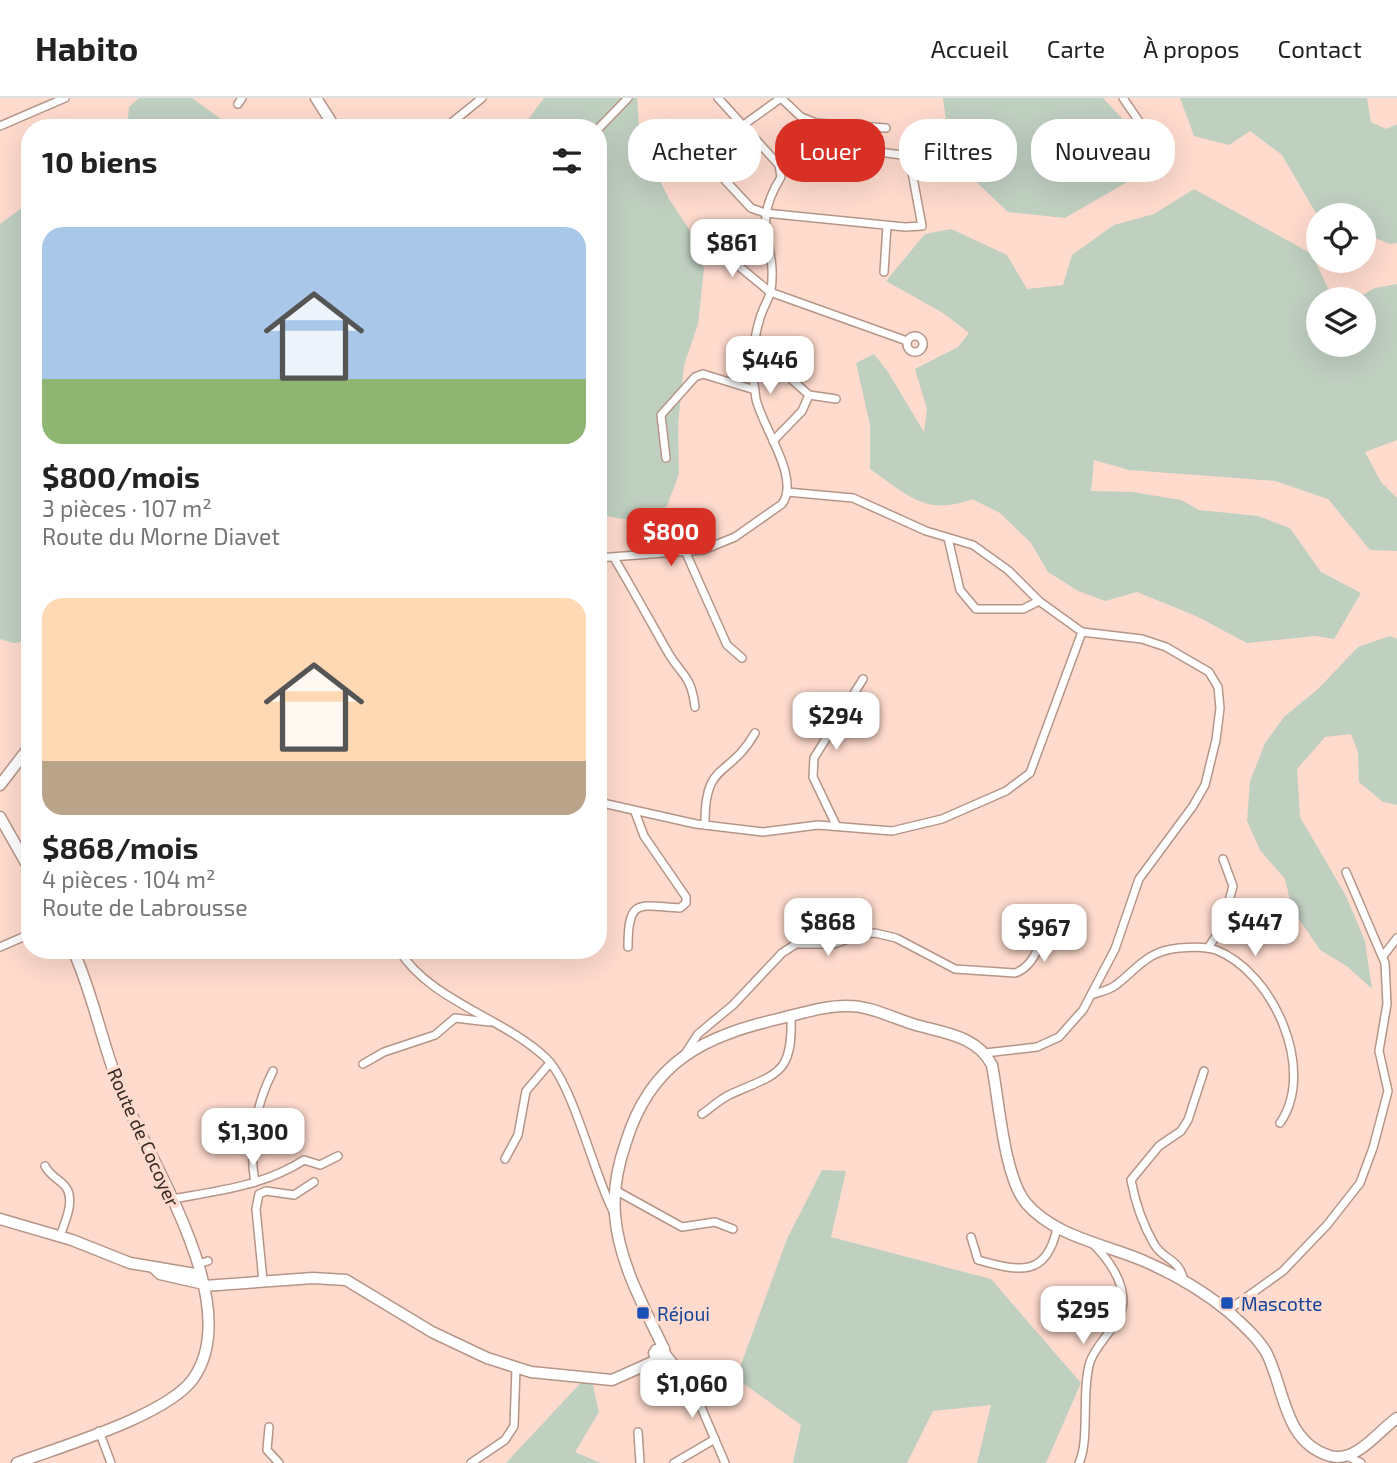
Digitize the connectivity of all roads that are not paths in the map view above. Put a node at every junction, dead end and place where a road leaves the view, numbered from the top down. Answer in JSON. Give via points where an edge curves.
{"nodes":[{"id":1,"x":65,"y":98,"type":"edge"},
{"id":2,"x":316,"y":98,"type":"edge"},
{"id":3,"x":482,"y":98,"type":"edge"},
{"id":4,"x":628,"y":98,"type":"edge"},
{"id":5,"x":718,"y":98,"type":"edge"},
{"id":6,"x":1123,"y":98,"type":"edge"},
{"id":7,"x":329,"y":119,"type":"edge"},
{"id":8,"x":456,"y":119,"type":"edge"},
{"id":9,"x":607,"y":119,"type":"edge"},
{"id":10,"x":736,"y":119,"type":"edge"},
{"id":11,"x":750,"y":119,"type":"edge"},
{"id":12,"x":1137,"y":119,"type":"edge"},
{"id":13,"x":0,"y":126,"type":"edge"},
{"id":14,"x":886,"y":128,"type":"dead end"},
{"id":15,"x":761,"y":146,"type":"edge"},
{"id":16,"x":885,"y":153,"type":"edge"},
{"id":17,"x":727,"y":182,"type":"edge"},
{"id":18,"x":765,"y":213,"type":"junction"},
{"id":19,"x":887,"y":226,"type":"junction"},
{"id":20,"x":712,"y":244,"type":"dead end"},
{"id":21,"x":884,"y":272,"type":"dead end"},
{"id":22,"x":770,"y":292,"type":"junction"},
{"id":23,"x":907,"y":341,"type":"dead end"},
{"id":24,"x":754,"y":355,"type":"junction"},
{"id":25,"x":755,"y":390,"type":"junction"},
{"id":26,"x":808,"y":395,"type":"junction"},
{"id":27,"x":836,"y":398,"type":"dead end"},
{"id":28,"x":773,"y":440,"type":"junction"},
{"id":29,"x":666,"y":458,"type":"dead end"},
{"id":30,"x":787,"y":492,"type":"junction"},
{"id":31,"x":948,"y":538,"type":"junction"},
{"id":32,"x":686,"y":553,"type":"junction"},
{"id":33,"x":607,"y":558,"type":"edge"},
{"id":34,"x":614,"y":558,"type":"junction"},
{"id":35,"x":1039,"y":601,"type":"junction"},
{"id":36,"x":1082,"y":632,"type":"junction"},
{"id":37,"x":742,"y":658,"type":"dead end"},
{"id":38,"x":863,"y":679,"type":"dead end"},
{"id":39,"x":695,"y":707,"type":"dead end"},
{"id":40,"x":755,"y":733,"type":"dead end"},
{"id":41,"x":21,"y":758,"type":"edge"},
{"id":42,"x":0,"y":785,"type":"edge"},
{"id":43,"x":607,"y":804,"type":"edge"},
{"id":44,"x":635,"y":811,"type":"junction"},
{"id":45,"x":0,"y":817,"type":"edge"},
{"id":46,"x":705,"y":825,"type":"junction"},
{"id":47,"x":835,"y":825,"type":"junction"},
{"id":48,"x":21,"y":854,"type":"edge"},
{"id":49,"x":1223,"y":859,"type":"dead end"},
{"id":50,"x":1346,"y":872,"type":"dead end"},
{"id":51,"x":1042,"y":912,"type":"dead end"},
{"id":52,"x":21,"y":938,"type":"edge"},
{"id":53,"x":1397,"y":938,"type":"edge"},
{"id":54,"x":0,"y":947,"type":"edge"},
{"id":55,"x":628,"y":947,"type":"dead end"},
{"id":56,"x":1208,"y":948,"type":"junction"},
{"id":57,"x":1383,"y":956,"type":"junction"},
{"id":58,"x":77,"y":959,"type":"edge"},
{"id":59,"x":406,"y":959,"type":"edge"},
{"id":60,"x":1091,"y":995,"type":"junction"},
{"id":61,"x":791,"y":1016,"type":"junction"},
{"id":62,"x":493,"y":1023,"type":"junction"},
{"id":63,"x":985,"y":1053,"type":"junction"},
{"id":64,"x":685,"y":1054,"type":"junction"},
{"id":65,"x":550,"y":1063,"type":"junction"},
{"id":66,"x":363,"y":1064,"type":"dead end"},
{"id":67,"x":273,"y":1071,"type":"dead end"},
{"id":68,"x":1203,"y":1071,"type":"dead end"},
{"id":69,"x":702,"y":1114,"type":"dead end"},
{"id":70,"x":1280,"y":1123,"type":"dead end"},
{"id":71,"x":338,"y":1156,"type":"dead end"},
{"id":72,"x":505,"y":1159,"type":"dead end"},
{"id":73,"x":45,"y":1166,"type":"dead end"},
{"id":74,"x":255,"y":1182,"type":"junction"},
{"id":75,"x":314,"y":1182,"type":"dead end"},
{"id":76,"x":615,"y":1190,"type":"junction"},
{"id":77,"x":172,"y":1199,"type":"junction"},
{"id":78,"x":615,"y":1214,"type":"junction"},
{"id":79,"x":0,"y":1219,"type":"edge"},
{"id":80,"x":1057,"y":1228,"type":"junction"},
{"id":81,"x":733,"y":1229,"type":"dead end"},
{"id":82,"x":60,"y":1237,"type":"junction"},
{"id":83,"x":971,"y":1237,"type":"dead end"},
{"id":84,"x":1089,"y":1240,"type":"junction"},
{"id":85,"x":201,"y":1262,"type":"junction"},
{"id":86,"x":154,"y":1268,"type":"junction"},
{"id":87,"x":183,"y":1272,"type":"junction"},
{"id":88,"x":263,"y":1281,"type":"junction"},
{"id":89,"x":203,"y":1282,"type":"junction"},
{"id":90,"x":1184,"y":1282,"type":"junction"},
{"id":91,"x":1227,"y":1311,"type":"junction"},
{"id":92,"x":660,"y":1354,"type":"junction"},
{"id":93,"x":516,"y":1368,"type":"junction"},
{"id":94,"x":1397,"y":1419,"type":"edge"},
{"id":95,"x":269,"y":1427,"type":"dead end"},
{"id":96,"x":99,"y":1431,"type":"junction"},
{"id":97,"x":638,"y":1432,"type":"dead end"},
{"id":98,"x":715,"y":1439,"type":"junction"},
{"id":99,"x":1347,"y":1456,"type":"junction"},
{"id":100,"x":39,"y":1459,"type":"edge"},
{"id":101,"x":474,"y":1462,"type":"edge"},
{"id":102,"x":17,"y":1463,"type":"edge"},
{"id":103,"x":111,"y":1463,"type":"edge"},
{"id":104,"x":279,"y":1463,"type":"edge"},
{"id":105,"x":640,"y":1463,"type":"edge"},
{"id":106,"x":674,"y":1463,"type":"edge"},
{"id":107,"x":725,"y":1463,"type":"edge"},
{"id":108,"x":1079,"y":1463,"type":"edge"},
{"id":109,"x":1361,"y":1463,"type":"edge"}],
"edges":[{"from":1,"to":13,"type":"street"},
{"from":2,"to":7,"type":"street"},
{"from":3,"to":8,"type":"street"},
{"from":4,"to":9,"type":"street"},
{"from":5,"to":10,"type":"street"},
{"from":6,"to":12,"type":"street"},
{"from":11,"to":14,"type":"street","via":[[781,98],[801,117],[816,123]]},
{"from":15,"to":18,"type":"street","via":[[779,165],[781,177]]},
{"from":16,"to":19,"type":"street","via":[[909,156],[922,226]]},
{"from":17,"to":18,"type":"street","via":[[751,208]]},
{"from":18,"to":19,"type":"street"},
{"from":18,"to":22,"type":"street"},
{"from":19,"to":21,"type":"street"},
{"from":20,"to":22,"type":"street"},
{"from":22,"to":23,"type":"street"},
{"from":22,"to":24,"type":"street"},
{"from":24,"to":25,"type":"street"},
{"from":24,"to":26,"type":"street"},
{"from":25,"to":28,"type":"street"},
{"from":25,"to":29,"type":"street","via":[[703,374],[695,377],[661,415]]},
{"from":26,"to":27,"type":"street"},
{"from":26,"to":28,"type":"street","via":[[802,411]]},
{"from":28,"to":30,"type":"street"},
{"from":30,"to":31,"type":"street","via":[[853,498]]},
{"from":30,"to":32,"type":"street","via":[[782,504],[735,537]]},
{"from":31,"to":35,"type":"street","via":[[990,556]]},
{"from":31,"to":35,"type":"street","via":[[960,590],[976,609],[1023,609]]},
{"from":32,"to":34,"type":"street"},
{"from":32,"to":37,"type":"street","via":[[727,645]]},
{"from":33,"to":34,"type":"street"},
{"from":34,"to":39,"type":"street","via":[[668,654],[686,673]]},
{"from":35,"to":36,"type":"street"},
{"from":36,"to":47,"type":"street","via":[[1034,765],[1018,784],[912,828],[892,831]]},
{"from":36,"to":60,"type":"street","via":[[1142,639],[1183,654],[1209,672],[1220,708],[1205,785],[1139,879],[1123,929]]},
{"from":38,"to":47,"type":"street","via":[[811,769]]},
{"from":40,"to":46,"type":"street","via":[[710,782],[704,803]]},
{"from":41,"to":42,"type":"street"},
{"from":43,"to":44,"type":"street"},
{"from":44,"to":46,"type":"street"},
{"from":44,"to":55,"type":"street","via":[[644,836],[686,897],[680,908],[641,906],[628,928]]},
{"from":45,"to":48,"type":"street"},
{"from":46,"to":47,"type":"street","via":[[763,832]]},
{"from":49,"to":56,"type":"street","via":[[1233,886],[1222,927]]},
{"from":50,"to":57,"type":"street"},
{"from":51,"to":64,"type":"street","via":[[1045,929],[1041,939],[1025,969],[1016,973],[955,969],[896,938],[875,933],[834,944],[796,944],[698,1034]]},
{"from":52,"to":54,"type":"street"},
{"from":53,"to":57,"type":"street"},
{"from":56,"to":60,"type":"street","via":[[1176,948],[1144,959],[1115,986]]},
{"from":56,"to":70,"type":"street","via":[[1244,967],[1285,1024],[1292,1078],[1288,1108]]},
{"from":57,"to":91,"type":"street","via":[[1387,1003],[1380,1051],[1388,1091],[1360,1183],[1283,1272]]},
{"from":58,"to":77,"type":"street","name":"Route de Cocoyer","via":[[121,1092]]},
{"from":59,"to":62,"type":"street","via":[[419,974]]},
{"from":60,"to":63,"type":"street","via":[[1059,1037],[1037,1047]]},
{"from":61,"to":63,"type":"street","via":[[860,1007],[972,1042]]},
{"from":61,"to":64,"type":"street","via":[[715,1037]]},
{"from":61,"to":69,"type":"street","via":[[792,1045],[779,1070],[753,1087],[726,1096]]},
{"from":62,"to":65,"type":"street","via":[[527,1042]]},
{"from":62,"to":66,"type":"street","via":[[455,1018],[435,1035]]},
{"from":63,"to":80,"type":"street","via":[[992,1065],[1017,1189],[1038,1215]]},
{"from":64,"to":76,"type":"street","via":[[659,1075],[642,1102],[621,1156]]},
{"from":65,"to":72,"type":"street","via":[[526,1091],[518,1135]]},
{"from":65,"to":78,"type":"street","via":[[571,1102]]},
{"from":67,"to":74,"type":"street","via":[[258,1106]]},
{"from":68,"to":90,"type":"street","via":[[1181,1131],[1159,1146],[1131,1180],[1155,1246],[1177,1262]]},
{"from":71,"to":74,"type":"street","via":[[320,1165],[304,1160]]},
{"from":73,"to":82,"type":"street","via":[[70,1196]]},
{"from":74,"to":77,"type":"street"},
{"from":75,"to":88,"type":"street","via":[[294,1195],[259,1194],[256,1209]]},
{"from":76,"to":78,"type":"street"},
{"from":76,"to":81,"type":"street","via":[[682,1227],[715,1222]]},
{"from":77,"to":85,"type":"street","name":"Route de Cocoyer"},
{"from":78,"to":92,"type":"street","via":[[637,1295],[657,1334]]},
{"from":79,"to":82,"type":"street"},
{"from":80,"to":83,"type":"street","via":[[1047,1258],[1040,1266],[1023,1268],[978,1260]]},
{"from":80,"to":84,"type":"street"},
{"from":82,"to":86,"type":"street"},
{"from":84,"to":90,"type":"street"},
{"from":84,"to":108,"type":"street","via":[[1110,1262],[1123,1301],[1118,1318],[1090,1362]]},
{"from":85,"to":87,"type":"street"},
{"from":85,"to":89,"type":"street","name":"Route de Cocoyer"},
{"from":86,"to":87,"type":"street"},
{"from":86,"to":89,"type":"street","via":[[160,1274]]},
{"from":87,"to":89,"type":"street"},
{"from":88,"to":89,"type":"street"},
{"from":88,"to":93,"type":"street","via":[[346,1280],[432,1332]]},
{"from":89,"to":96,"type":"street","name":"Route de Cocoyer","via":[[207,1346],[204,1362],[192,1380],[152,1412]]},
{"from":90,"to":91,"type":"street"},
{"from":91,"to":99,"type":"street","via":[[1264,1349],[1296,1430],[1324,1453]]},
{"from":92,"to":93,"type":"street","via":[[646,1366],[612,1381]]},
{"from":92,"to":98,"type":"street","via":[[677,1366],[692,1386]]},
{"from":93,"to":101,"type":"street","via":[[514,1426],[505,1440]]},
{"from":94,"to":99,"type":"street"},
{"from":95,"to":104,"type":"street","via":[[267,1450]]},
{"from":96,"to":100,"type":"street","name":"Route de Cocoyer"},
{"from":96,"to":103,"type":"street"},
{"from":97,"to":105,"type":"street"},
{"from":98,"to":106,"type":"street"},
{"from":98,"to":107,"type":"street"},
{"from":99,"to":109,"type":"street"},
{"from":100,"to":102,"type":"street","name":"Route de Cocoyer"}]}
